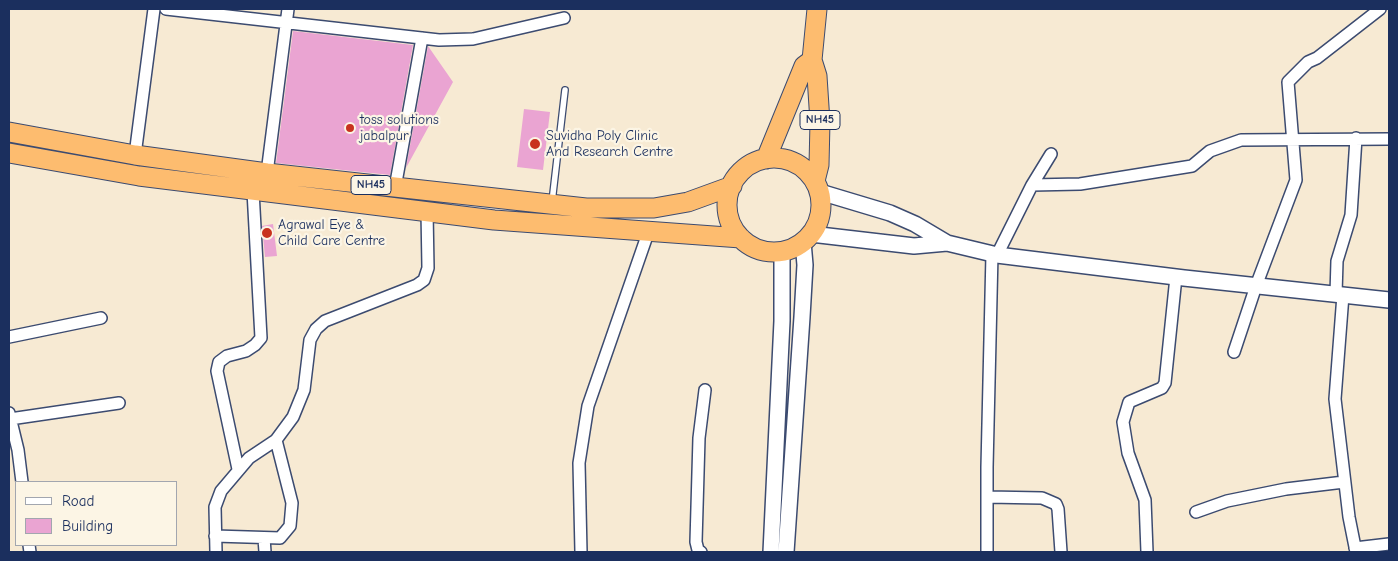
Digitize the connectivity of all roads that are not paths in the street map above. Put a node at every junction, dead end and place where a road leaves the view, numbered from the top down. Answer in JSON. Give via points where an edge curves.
{"nodes":[{"id":1,"x":154,"y":9,"type":"edge"},
{"id":2,"x":166,"y":9,"type":"edge"},
{"id":3,"x":288,"y":9,"type":"edge"},
{"id":4,"x":817,"y":9,"type":"edge"},
{"id":5,"x":1380,"y":9,"type":"edge"},
{"id":6,"x":564,"y":18,"type":"dead end"},
{"id":7,"x":286,"y":23,"type":"junction"},
{"id":8,"x":422,"y":38,"type":"junction"},
{"id":9,"x":812,"y":60,"type":"junction"},
{"id":10,"x":566,"y":90,"type":"dead end"},
{"id":11,"x":9,"y":132,"type":"edge"},
{"id":12,"x":1293,"y":138,"type":"junction"},
{"id":13,"x":1356,"y":138,"type":"junction"},
{"id":14,"x":1389,"y":139,"type":"edge"},
{"id":15,"x":9,"y":153,"type":"edge"},
{"id":16,"x":1051,"y":154,"type":"dead end"},
{"id":17,"x":135,"y":155,"type":"junction"},
{"id":18,"x":766,"y":159,"type":"junction"},
{"id":19,"x":267,"y":173,"type":"junction"},
{"id":20,"x":1032,"y":185,"type":"junction"},
{"id":21,"x":732,"y":186,"type":"junction"},
{"id":22,"x":817,"y":186,"type":"junction"},
{"id":23,"x":396,"y":188,"type":"junction"},
{"id":24,"x":253,"y":190,"type":"junction"},
{"id":25,"x":551,"y":204,"type":"junction"},
{"id":26,"x":427,"y":211,"type":"junction"},
{"id":27,"x":648,"y":233,"type":"junction"},
{"id":28,"x":741,"y":238,"type":"junction"},
{"id":29,"x":807,"y":238,"type":"junction"},
{"id":30,"x":947,"y":244,"type":"junction"},
{"id":31,"x":782,"y":252,"type":"junction"},
{"id":32,"x":994,"y":254,"type":"junction"},
{"id":33,"x":1176,"y":277,"type":"junction"},
{"id":34,"x":1256,"y":286,"type":"junction"},
{"id":35,"x":1340,"y":295,"type":"junction"},
{"id":36,"x":1389,"y":300,"type":"edge"},
{"id":37,"x":101,"y":318,"type":"dead end"},
{"id":38,"x":9,"y":337,"type":"edge"},
{"id":39,"x":1234,"y":352,"type":"dead end"},
{"id":40,"x":704,"y":390,"type":"dead end"},
{"id":41,"x":119,"y":403,"type":"dead end"},
{"id":42,"x":10,"y":416,"type":"edge"},
{"id":43,"x":276,"y":440,"type":"junction"},
{"id":44,"x":238,"y":469,"type":"junction"},
{"id":45,"x":22,"y":481,"type":"edge"},
{"id":46,"x":1344,"y":482,"type":"junction"},
{"id":47,"x":988,"y":497,"type":"junction"},
{"id":48,"x":1196,"y":512,"type":"dead end"},
{"id":49,"x":215,"y":536,"type":"junction"},
{"id":50,"x":264,"y":538,"type":"junction"},
{"id":51,"x":1389,"y":544,"type":"edge"},
{"id":52,"x":1355,"y":550,"type":"edge"},
{"id":53,"x":216,"y":552,"type":"edge"},
{"id":54,"x":265,"y":552,"type":"edge"},
{"id":55,"x":581,"y":552,"type":"edge"},
{"id":56,"x":702,"y":552,"type":"edge"},
{"id":57,"x":771,"y":552,"type":"edge"},
{"id":58,"x":786,"y":552,"type":"edge"},
{"id":59,"x":987,"y":552,"type":"edge"},
{"id":60,"x":1061,"y":552,"type":"edge"},
{"id":61,"x":1147,"y":552,"type":"edge"}],
"edges":[{"from":1,"to":17,"type":"street"},
{"from":2,"to":7,"type":"street"},
{"from":3,"to":7,"type":"street"},
{"from":4,"to":9,"type":"highway","number":"NH45"},
{"from":5,"to":12,"type":"street","via":[[1308,62],[1288,82]]},
{"from":6,"to":8,"type":"street","via":[[473,39]]},
{"from":7,"to":8,"type":"street"},
{"from":7,"to":19,"type":"street"},
{"from":8,"to":23,"type":"street"},
{"from":9,"to":18,"type":"highway","number":"NH45","via":[[804,66]]},
{"from":9,"to":22,"type":"highway","number":"NH45","via":[[817,76],[820,122]]},
{"from":10,"to":25,"type":"lane"},
{"from":11,"to":17,"type":"highway","number":"NH45"},
{"from":12,"to":13,"type":"street"},
{"from":12,"to":20,"type":"street","via":[[1242,140],[1210,151],[1192,166],[1068,185]]},
{"from":12,"to":34,"type":"street","via":[[1296,180]]},
{"from":13,"to":14,"type":"street"},
{"from":13,"to":35,"type":"street","via":[[1351,215],[1337,261]]},
{"from":15,"to":24,"type":"highway","number":"NH45","via":[[139,176]]},
{"from":16,"to":20,"type":"street"},
{"from":17,"to":19,"type":"highway","number":"NH45"},
{"from":18,"to":21,"type":"highway","number":"NH45","via":[[746,168]]},
{"from":18,"to":22,"type":"highway","via":[[778,158],[799,165]]},
{"from":19,"to":23,"type":"highway","number":"NH45"},
{"from":20,"to":32,"type":"street"},
{"from":21,"to":25,"type":"highway","number":"NH45","via":[[688,202],[654,208],[586,208]]},
{"from":21,"to":28,"type":"highway","via":[[727,208],[734,229]]},
{"from":22,"to":29,"type":"highway","number":"NH45","via":[[821,214]]},
{"from":22,"to":30,"type":"street","via":[[890,212]]},
{"from":23,"to":25,"type":"highway","number":"NH45"},
{"from":24,"to":26,"type":"highway","number":"NH45"},
{"from":24,"to":44,"type":"street","via":[[261,338],[246,351],[227,356],[219,362],[217,371]]},
{"from":26,"to":27,"type":"highway","number":"NH45"},
{"from":26,"to":43,"type":"street","via":[[428,268],[424,280],[325,321],[316,328],[310,340],[300,404]]},
{"from":27,"to":28,"type":"highway","number":"NH45"},
{"from":27,"to":55,"type":"street","via":[[588,406],[579,463]]},
{"from":28,"to":31,"type":"highway","number":"NH45","via":[[760,250]]},
{"from":29,"to":30,"type":"street","via":[[914,246]]},
{"from":29,"to":31,"type":"highway"},
{"from":29,"to":58,"type":"street"},
{"from":30,"to":32,"type":"street"},
{"from":31,"to":57,"type":"street","via":[[782,321]]},
{"from":32,"to":33,"type":"street"},
{"from":32,"to":47,"type":"street"},
{"from":33,"to":34,"type":"street"},
{"from":33,"to":61,"type":"street","via":[[1165,383],[1162,388],[1129,402],[1122,422],[1128,453],[1145,500]]},
{"from":34,"to":35,"type":"street"},
{"from":34,"to":39,"type":"street"},
{"from":35,"to":36,"type":"street"},
{"from":35,"to":46,"type":"street","via":[[1335,399]]},
{"from":37,"to":38,"type":"street"},
{"from":40,"to":56,"type":"street","via":[[696,542]]},
{"from":41,"to":42,"type":"street"},
{"from":42,"to":45,"type":"street"},
{"from":43,"to":44,"type":"street"},
{"from":43,"to":50,"type":"street","via":[[292,502],[292,514],[290,526],[280,538]]},
{"from":44,"to":49,"type":"street","via":[[220,492],[215,507]]},
{"from":46,"to":48,"type":"street","via":[[1286,488],[1227,500]]},
{"from":46,"to":52,"type":"street"},
{"from":47,"to":59,"type":"street"},
{"from":47,"to":60,"type":"street","via":[[1042,498],[1056,504]]},
{"from":49,"to":50,"type":"street"},
{"from":49,"to":53,"type":"street"},
{"from":50,"to":54,"type":"street"},
{"from":51,"to":52,"type":"street"}]}
